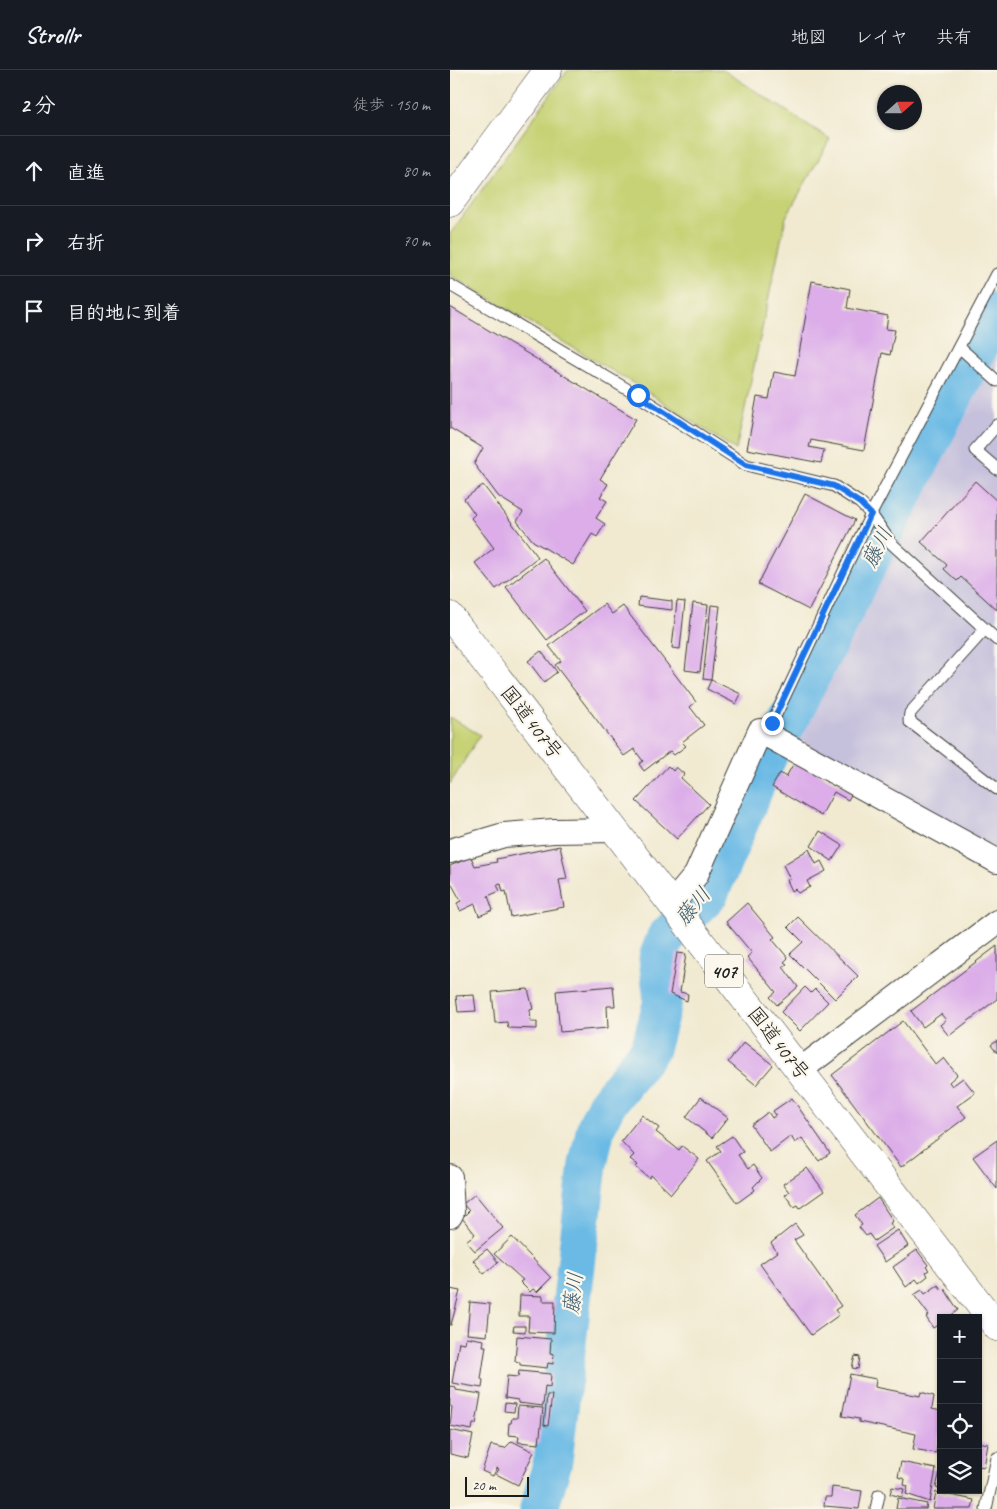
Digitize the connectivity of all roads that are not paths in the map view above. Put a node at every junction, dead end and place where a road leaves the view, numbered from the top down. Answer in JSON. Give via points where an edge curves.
{"nodes":[{"id":1,"x":548,"y":70,"type":"edge"},
{"id":2,"x":450,"y":203,"type":"edge"},
{"id":3,"x":997,"y":274,"type":"edge"},
{"id":4,"x":450,"y":285,"type":"edge"},
{"id":5,"x":962,"y":350,"type":"junction"},
{"id":6,"x":997,"y":381,"type":"edge"},
{"id":7,"x":997,"y":425,"type":"edge"},
{"id":8,"x":997,"y":470,"type":"edge"},
{"id":9,"x":871,"y":514,"type":"junction"},
{"id":10,"x":450,"y":616,"type":"edge"},
{"id":11,"x":985,"y":629,"type":"junction"},
{"id":12,"x":997,"y":640,"type":"edge"},
{"id":13,"x":777,"y":734,"type":"junction"},
{"id":14,"x":997,"y":789,"type":"edge"},
{"id":15,"x":616,"y":830,"type":"junction"},
{"id":16,"x":450,"y":851,"type":"edge"},
{"id":17,"x":997,"y":861,"type":"edge"},
{"id":18,"x":672,"y":904,"type":"junction"},
{"id":19,"x":997,"y":922,"type":"edge"},
{"id":20,"x":800,"y":1070,"type":"junction"},
{"id":21,"x":450,"y":1177,"type":"edge"},
{"id":22,"x":450,"y":1216,"type":"edge"},
{"id":23,"x":997,"y":1327,"type":"edge"},
{"id":24,"x":997,"y":1458,"type":"edge"},
{"id":25,"x":878,"y":1495,"type":"dead end"},
{"id":26,"x":876,"y":1509,"type":"edge"},
{"id":27,"x":986,"y":1509,"type":"edge"}],
"edges":[{"from":1,"to":2,"type":"main road"},
{"from":3,"to":5,"type":"lane"},
{"from":4,"to":9,"type":"lane","via":[[638,395],[746,465],[834,486]]},
{"from":5,"to":6,"type":"lane"},
{"from":5,"to":9,"type":"lane"},
{"from":7,"to":8,"type":"lane","via":[[975,450]]},
{"from":9,"to":11,"type":"lane","via":[[891,543]]},
{"from":9,"to":13,"type":"lane"},
{"from":10,"to":15,"type":"main road","name":"国道407号","number":"407"},
{"from":11,"to":12,"type":"lane"},
{"from":11,"to":14,"type":"lane","via":[[910,713],[910,721]]},
{"from":13,"to":17,"type":"street"},
{"from":13,"to":18,"type":"street","via":[[760,731],[696,875]]},
{"from":15,"to":16,"type":"street","via":[[504,835]]},
{"from":15,"to":18,"type":"main road","name":"国道407号","number":"407"},
{"from":18,"to":20,"type":"main road","name":"国道407号","number":"407"},
{"from":19,"to":20,"type":"street"},
{"from":20,"to":23,"type":"main road","name":"国道407号","number":"407"},
{"from":21,"to":22,"type":"street"},
{"from":24,"to":27,"type":"lane"},
{"from":25,"to":26,"type":"lane"}]}
